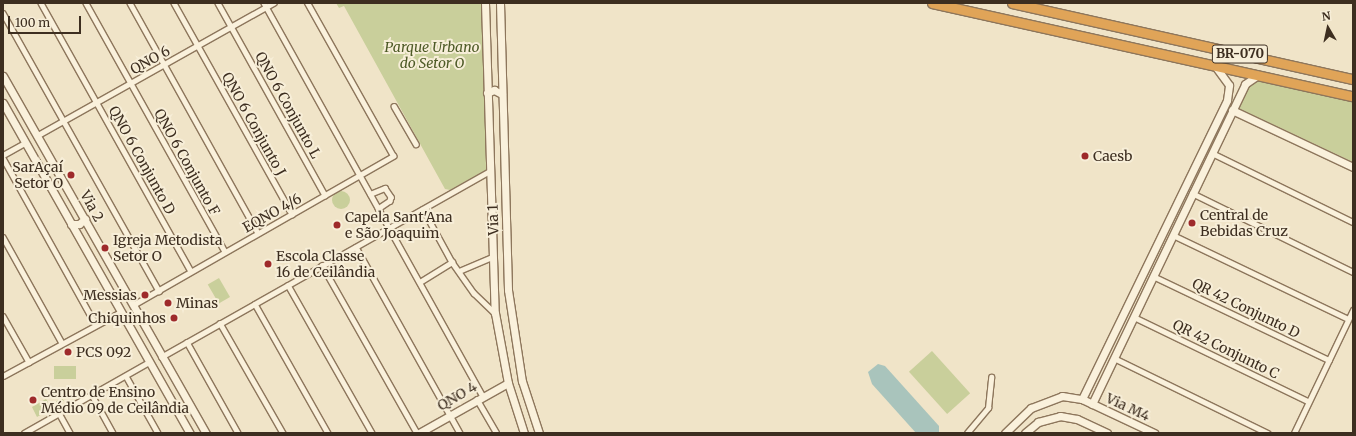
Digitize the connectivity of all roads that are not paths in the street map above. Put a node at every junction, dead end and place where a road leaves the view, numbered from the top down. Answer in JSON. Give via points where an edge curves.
{"nodes":[{"id":1,"x":41,"y":3,"type":"edge"},
{"id":2,"x":86,"y":3,"type":"edge"},
{"id":3,"x":130,"y":3,"type":"edge"},
{"id":4,"x":174,"y":3,"type":"edge"},
{"id":5,"x":218,"y":3,"type":"edge"},
{"id":6,"x":273,"y":3,"type":"edge"},
{"id":7,"x":307,"y":3,"type":"edge"},
{"id":8,"x":485,"y":3,"type":"edge"},
{"id":9,"x":500,"y":3,"type":"edge"},
{"id":10,"x":932,"y":3,"type":"edge"},
{"id":11,"x":1012,"y":3,"type":"edge"},
{"id":12,"x":265,"y":5,"type":"edge"},
{"id":13,"x":3,"y":13,"type":"edge"},
{"id":14,"x":1084,"y":21,"type":"junction"},
{"id":15,"x":5,"y":22,"type":"edge"},
{"id":16,"x":231,"y":26,"type":"junction"},
{"id":17,"x":1080,"y":35,"type":"junction"},
{"id":18,"x":198,"y":45,"type":"junction"},
{"id":19,"x":164,"y":64,"type":"junction"},
{"id":20,"x":1215,"y":66,"type":"junction"},
{"id":21,"x":1258,"y":75,"type":"junction"},
{"id":22,"x":3,"y":76,"type":"edge"},
{"id":23,"x":1353,"y":79,"type":"edge"},
{"id":24,"x":130,"y":83,"type":"junction"},
{"id":25,"x":487,"y":93,"type":"junction"},
{"id":26,"x":502,"y":94,"type":"junction"},
{"id":27,"x":1353,"y":96,"type":"edge"},
{"id":28,"x":1227,"y":100,"type":"junction"},
{"id":29,"x":97,"y":102,"type":"junction"},
{"id":30,"x":3,"y":103,"type":"edge"},
{"id":31,"x":394,"y":106,"type":"dead end"},
{"id":32,"x":1234,"y":106,"type":"junction"},
{"id":33,"x":63,"y":121,"type":"junction"},
{"id":34,"x":38,"y":135,"type":"junction"},
{"id":35,"x":25,"y":143,"type":"junction"},
{"id":36,"x":416,"y":144,"type":"dead end"},
{"id":37,"x":1212,"y":153,"type":"junction"},
{"id":38,"x":3,"y":155,"type":"edge"},
{"id":39,"x":3,"y":158,"type":"edge"},
{"id":40,"x":1353,"y":168,"type":"edge"},
{"id":41,"x":490,"y":171,"type":"junction"},
{"id":42,"x":360,"y":175,"type":"junction"},
{"id":43,"x":1192,"y":193,"type":"junction"},
{"id":44,"x":370,"y":194,"type":"junction"},
{"id":45,"x":325,"y":195,"type":"junction"},
{"id":46,"x":378,"y":209,"type":"junction"},
{"id":47,"x":423,"y":210,"type":"junction"},
{"id":48,"x":292,"y":214,"type":"junction"},
{"id":49,"x":84,"y":219,"type":"junction"},
{"id":50,"x":1353,"y":222,"type":"edge"},
{"id":51,"x":72,"y":224,"type":"junction"},
{"id":52,"x":389,"y":228,"type":"junction"},
{"id":53,"x":92,"y":232,"type":"junction"},
{"id":54,"x":258,"y":233,"type":"junction"},
{"id":55,"x":1172,"y":235,"type":"junction"},
{"id":56,"x":3,"y":237,"type":"edge"},
{"id":57,"x":79,"y":238,"type":"junction"},
{"id":58,"x":356,"y":247,"type":"junction"},
{"id":59,"x":225,"y":252,"type":"junction"},
{"id":60,"x":506,"y":252,"type":"junction"},
{"id":61,"x":492,"y":257,"type":"junction"},
{"id":62,"x":452,"y":262,"type":"junction"},
{"id":63,"x":322,"y":266,"type":"junction"},
{"id":64,"x":191,"y":271,"type":"junction"},
{"id":65,"x":459,"y":271,"type":"junction"},
{"id":66,"x":1353,"y":272,"type":"edge"},
{"id":67,"x":1153,"y":276,"type":"junction"},
{"id":68,"x":420,"y":282,"type":"junction"},
{"id":69,"x":288,"y":285,"type":"junction"},
{"id":70,"x":493,"y":289,"type":"junction"},
{"id":71,"x":159,"y":291,"type":"junction"},
{"id":72,"x":255,"y":304,"type":"junction"},
{"id":73,"x":133,"y":306,"type":"junction"},
{"id":74,"x":1353,"y":310,"type":"edge"},
{"id":75,"x":121,"y":312,"type":"junction"},
{"id":76,"x":495,"y":313,"type":"junction"},
{"id":77,"x":3,"y":316,"type":"edge"},
{"id":78,"x":1134,"y":317,"type":"junction"},
{"id":79,"x":1348,"y":319,"type":"junction"},
{"id":80,"x":220,"y":323,"type":"junction"},
{"id":81,"x":96,"y":325,"type":"junction"},
{"id":82,"x":187,"y":342,"type":"junction"},
{"id":83,"x":62,"y":343,"type":"junction"},
{"id":84,"x":161,"y":357,"type":"junction"},
{"id":85,"x":1114,"y":358,"type":"junction"},
{"id":86,"x":1329,"y":360,"type":"junction"},
{"id":87,"x":29,"y":362,"type":"junction"},
{"id":88,"x":149,"y":362,"type":"junction"},
{"id":89,"x":1095,"y":372,"type":"junction"},
{"id":90,"x":3,"y":376,"type":"edge"},
{"id":91,"x":126,"y":376,"type":"junction"},
{"id":92,"x":991,"y":377,"type":"dead end"},
{"id":93,"x":1105,"y":378,"type":"junction"},
{"id":94,"x":508,"y":383,"type":"junction"},
{"id":95,"x":92,"y":395,"type":"junction"},
{"id":96,"x":480,"y":398,"type":"junction"},
{"id":97,"x":1082,"y":399,"type":"junction"},
{"id":98,"x":1308,"y":401,"type":"junction"},
{"id":99,"x":1092,"y":404,"type":"junction"},
{"id":100,"x":59,"y":413,"type":"junction"},
{"id":101,"x":450,"y":416,"type":"junction"},
{"id":102,"x":1011,"y":430,"type":"edge"},
{"id":103,"x":203,"y":431,"type":"edge"},
{"id":104,"x":24,"y":433,"type":"edge"},
{"id":105,"x":70,"y":433,"type":"edge"},
{"id":106,"x":114,"y":433,"type":"edge"},
{"id":107,"x":158,"y":433,"type":"edge"},
{"id":108,"x":190,"y":433,"type":"edge"},
{"id":109,"x":238,"y":433,"type":"edge"},
{"id":110,"x":283,"y":433,"type":"edge"},
{"id":111,"x":328,"y":433,"type":"edge"},
{"id":112,"x":372,"y":433,"type":"edge"},
{"id":113,"x":418,"y":433,"type":"edge"},
{"id":114,"x":460,"y":433,"type":"edge"},
{"id":115,"x":496,"y":433,"type":"edge"},
{"id":116,"x":524,"y":433,"type":"edge"},
{"id":117,"x":539,"y":433,"type":"edge"},
{"id":118,"x":966,"y":433,"type":"edge"},
{"id":119,"x":1005,"y":433,"type":"edge"},
{"id":120,"x":1025,"y":433,"type":"edge"},
{"id":121,"x":1106,"y":433,"type":"edge"},
{"id":122,"x":1154,"y":433,"type":"edge"},
{"id":123,"x":1268,"y":433,"type":"edge"},
{"id":124,"x":1294,"y":433,"type":"edge"}],
"edges":[{"from":1,"to":29,"type":"street","name":"QNO 6 Conjunto D"},
{"from":2,"to":24,"type":"street","name":"QNO 6 Conjunto F"},
{"from":3,"to":19,"type":"street"},
{"from":4,"to":18,"type":"street","name":"QNO 6 Conjunto J"},
{"from":5,"to":16,"type":"street","name":"QNO 6 Conjunto L"},
{"from":6,"to":12,"type":"street","name":"QNO 6"},
{"from":7,"to":42,"type":"street","name":"EQNO 4/6","via":[[392,156]]},
{"from":8,"to":25,"type":"main road","name":"Via 1"},
{"from":9,"to":26,"type":"main road","name":"Via 1"},
{"from":10,"to":17,"type":"highway","number":"BR-070"},
{"from":11,"to":14,"type":"highway","number":"BR-070"},
{"from":12,"to":16,"type":"street","name":"QNO 6"},
{"from":12,"to":42,"type":"street"},
{"from":13,"to":15,"type":"street"},
{"from":14,"to":17,"type":"highway","via":[[1076,28]]},
{"from":14,"to":23,"type":"highway","number":"BR-070"},
{"from":15,"to":33,"type":"street"},
{"from":16,"to":18,"type":"street","name":"QNO 6"},
{"from":16,"to":45,"type":"street","name":"QNO 6 Conjunto L"},
{"from":17,"to":20,"type":"highway","number":"BR-070"},
{"from":18,"to":19,"type":"street","name":"QNO 6"},
{"from":18,"to":48,"type":"street","name":"QNO 6 Conjunto J"},
{"from":19,"to":24,"type":"street","name":"QNO 6"},
{"from":19,"to":54,"type":"street"},
{"from":20,"to":21,"type":"highway","number":"BR-070"},
{"from":20,"to":28,"type":"main road","via":[[1229,85]]},
{"from":21,"to":27,"type":"highway","number":"BR-070"},
{"from":21,"to":32,"type":"main road","via":[[1247,81]]},
{"from":22,"to":34,"type":"main road","name":"Via 2"},
{"from":24,"to":29,"type":"street","name":"QNO 6"},
{"from":24,"to":59,"type":"street","name":"QNO 6 Conjunto F"},
{"from":25,"to":26,"type":"main road","via":[[494,90]]},
{"from":25,"to":41,"type":"main road","name":"Via 1"},
{"from":26,"to":60,"type":"main road","name":"Via 1"},
{"from":28,"to":32,"type":"main road"},
{"from":28,"to":89,"type":"main road"},
{"from":29,"to":33,"type":"street","name":"QNO 6"},
{"from":29,"to":64,"type":"street","name":"QNO 6 Conjunto D"},
{"from":30,"to":35,"type":"main road","name":"Via 2"},
{"from":31,"to":36,"type":"street"},
{"from":32,"to":37,"type":"main road"},
{"from":32,"to":40,"type":"main road"},
{"from":33,"to":34,"type":"street","name":"QNO 6"},
{"from":33,"to":71,"type":"street"},
{"from":34,"to":49,"type":"main road","name":"Via 2"},
{"from":35,"to":38,"type":"street"},
{"from":35,"to":51,"type":"main road","name":"Via 2"},
{"from":37,"to":43,"type":"main road"},
{"from":37,"to":50,"type":"street"},
{"from":39,"to":81,"type":"street"},
{"from":41,"to":47,"type":"street"},
{"from":41,"to":61,"type":"main road","name":"Via 1"},
{"from":42,"to":44,"type":"street"},
{"from":42,"to":45,"type":"street","name":"EQNO 4/6"},
{"from":43,"to":55,"type":"main road"},
{"from":43,"to":66,"type":"street"},
{"from":44,"to":46,"type":"street"},
{"from":44,"to":46,"type":"street","via":[[385,188],[391,197],[390,201]]},
{"from":45,"to":48,"type":"street","name":"EQNO 4/6"},
{"from":46,"to":52,"type":"street"},
{"from":47,"to":52,"type":"street"},
{"from":47,"to":62,"type":"street"},
{"from":48,"to":54,"type":"street","name":"EQNO 4/6"},
{"from":49,"to":51,"type":"main road","via":[[80,224]]},
{"from":49,"to":53,"type":"main road","name":"Via 2"},
{"from":51,"to":57,"type":"main road","name":"Via 2"},
{"from":52,"to":58,"type":"street"},
{"from":52,"to":68,"type":"street"},
{"from":53,"to":57,"type":"main road","via":[[84,231]]},
{"from":53,"to":73,"type":"main road","name":"Via 2"},
{"from":54,"to":59,"type":"street","name":"EQNO 4/6"},
{"from":55,"to":67,"type":"main road"},
{"from":55,"to":79,"type":"street"},
{"from":56,"to":83,"type":"street"},
{"from":57,"to":75,"type":"main road","name":"Via 2"},
{"from":58,"to":63,"type":"street"},
{"from":58,"to":101,"type":"street"},
{"from":59,"to":64,"type":"street","name":"EQNO 4/6"},
{"from":60,"to":70,"type":"main road","via":[[503,261],[504,292],[498,296]]},
{"from":60,"to":117,"type":"main road","name":"Via 1","via":[[512,334],[522,381]]},
{"from":61,"to":65,"type":"street"},
{"from":61,"to":70,"type":"main road","name":"Via 1"},
{"from":62,"to":65,"type":"street"},
{"from":62,"to":68,"type":"street"},
{"from":63,"to":69,"type":"street"},
{"from":63,"to":113,"type":"street"},
{"from":64,"to":71,"type":"street","name":"EQNO 4/6"},
{"from":65,"to":76,"type":"street"},
{"from":67,"to":78,"type":"main road"},
{"from":67,"to":86,"type":"street","name":"QR 42 Conjunto D"},
{"from":68,"to":96,"type":"street"},
{"from":69,"to":72,"type":"street"},
{"from":69,"to":112,"type":"street"},
{"from":70,"to":76,"type":"main road","name":"Via 1"},
{"from":71,"to":73,"type":"street","name":"EQNO 4/6"},
{"from":72,"to":80,"type":"street"},
{"from":72,"to":111,"type":"street"},
{"from":73,"to":84,"type":"main road","name":"Via 2"},
{"from":74,"to":79,"type":"street"},
{"from":75,"to":81,"type":"street"},
{"from":75,"to":88,"type":"main road","name":"Via 2"},
{"from":76,"to":94,"type":"main road","name":"Via 1"},
{"from":77,"to":87,"type":"street"},
{"from":78,"to":85,"type":"main road"},
{"from":78,"to":98,"type":"street","name":"QR 42 Conjunto C"},
{"from":79,"to":86,"type":"street"},
{"from":80,"to":82,"type":"street"},
{"from":80,"to":110,"type":"street"},
{"from":81,"to":83,"type":"street"},
{"from":82,"to":84,"type":"street"},
{"from":82,"to":109,"type":"street"},
{"from":83,"to":87,"type":"street"},
{"from":84,"to":103,"type":"main road","name":"Via 2"},
{"from":85,"to":93,"type":"main road"},
{"from":85,"to":123,"type":"street"},
{"from":86,"to":98,"type":"street"},
{"from":87,"to":90,"type":"street"},
{"from":88,"to":91,"type":"street"},
{"from":88,"to":108,"type":"main road","name":"Via 2"},
{"from":89,"to":93,"type":"main road"},
{"from":89,"to":97,"type":"main road"},
{"from":91,"to":95,"type":"street"},
{"from":91,"to":107,"type":"street"},
{"from":92,"to":118,"type":"street","via":[[988,408]]},
{"from":93,"to":99,"type":"main road"},
{"from":94,"to":96,"type":"main road","name":"QNO 4"},
{"from":94,"to":116,"type":"main road","name":"Via 1"},
{"from":95,"to":100,"type":"street"},
{"from":95,"to":106,"type":"street"},
{"from":96,"to":101,"type":"main road","name":"QNO 4"},
{"from":96,"to":115,"type":"street"},
{"from":97,"to":99,"type":"main road","name":"Via M4"},
{"from":97,"to":102,"type":"main road","via":[[1049,398],[1031,408]]},
{"from":98,"to":124,"type":"street"},
{"from":99,"to":122,"type":"main road","name":"Via M4"},
{"from":100,"to":104,"type":"street"},
{"from":100,"to":105,"type":"street"},
{"from":101,"to":113,"type":"main road","name":"QNO 4"},
{"from":101,"to":114,"type":"street"},
{"from":102,"to":119,"type":"main road"},
{"from":120,"to":121,"type":"main road","via":[[1038,422],[1060,416],[1073,417]]}]}
